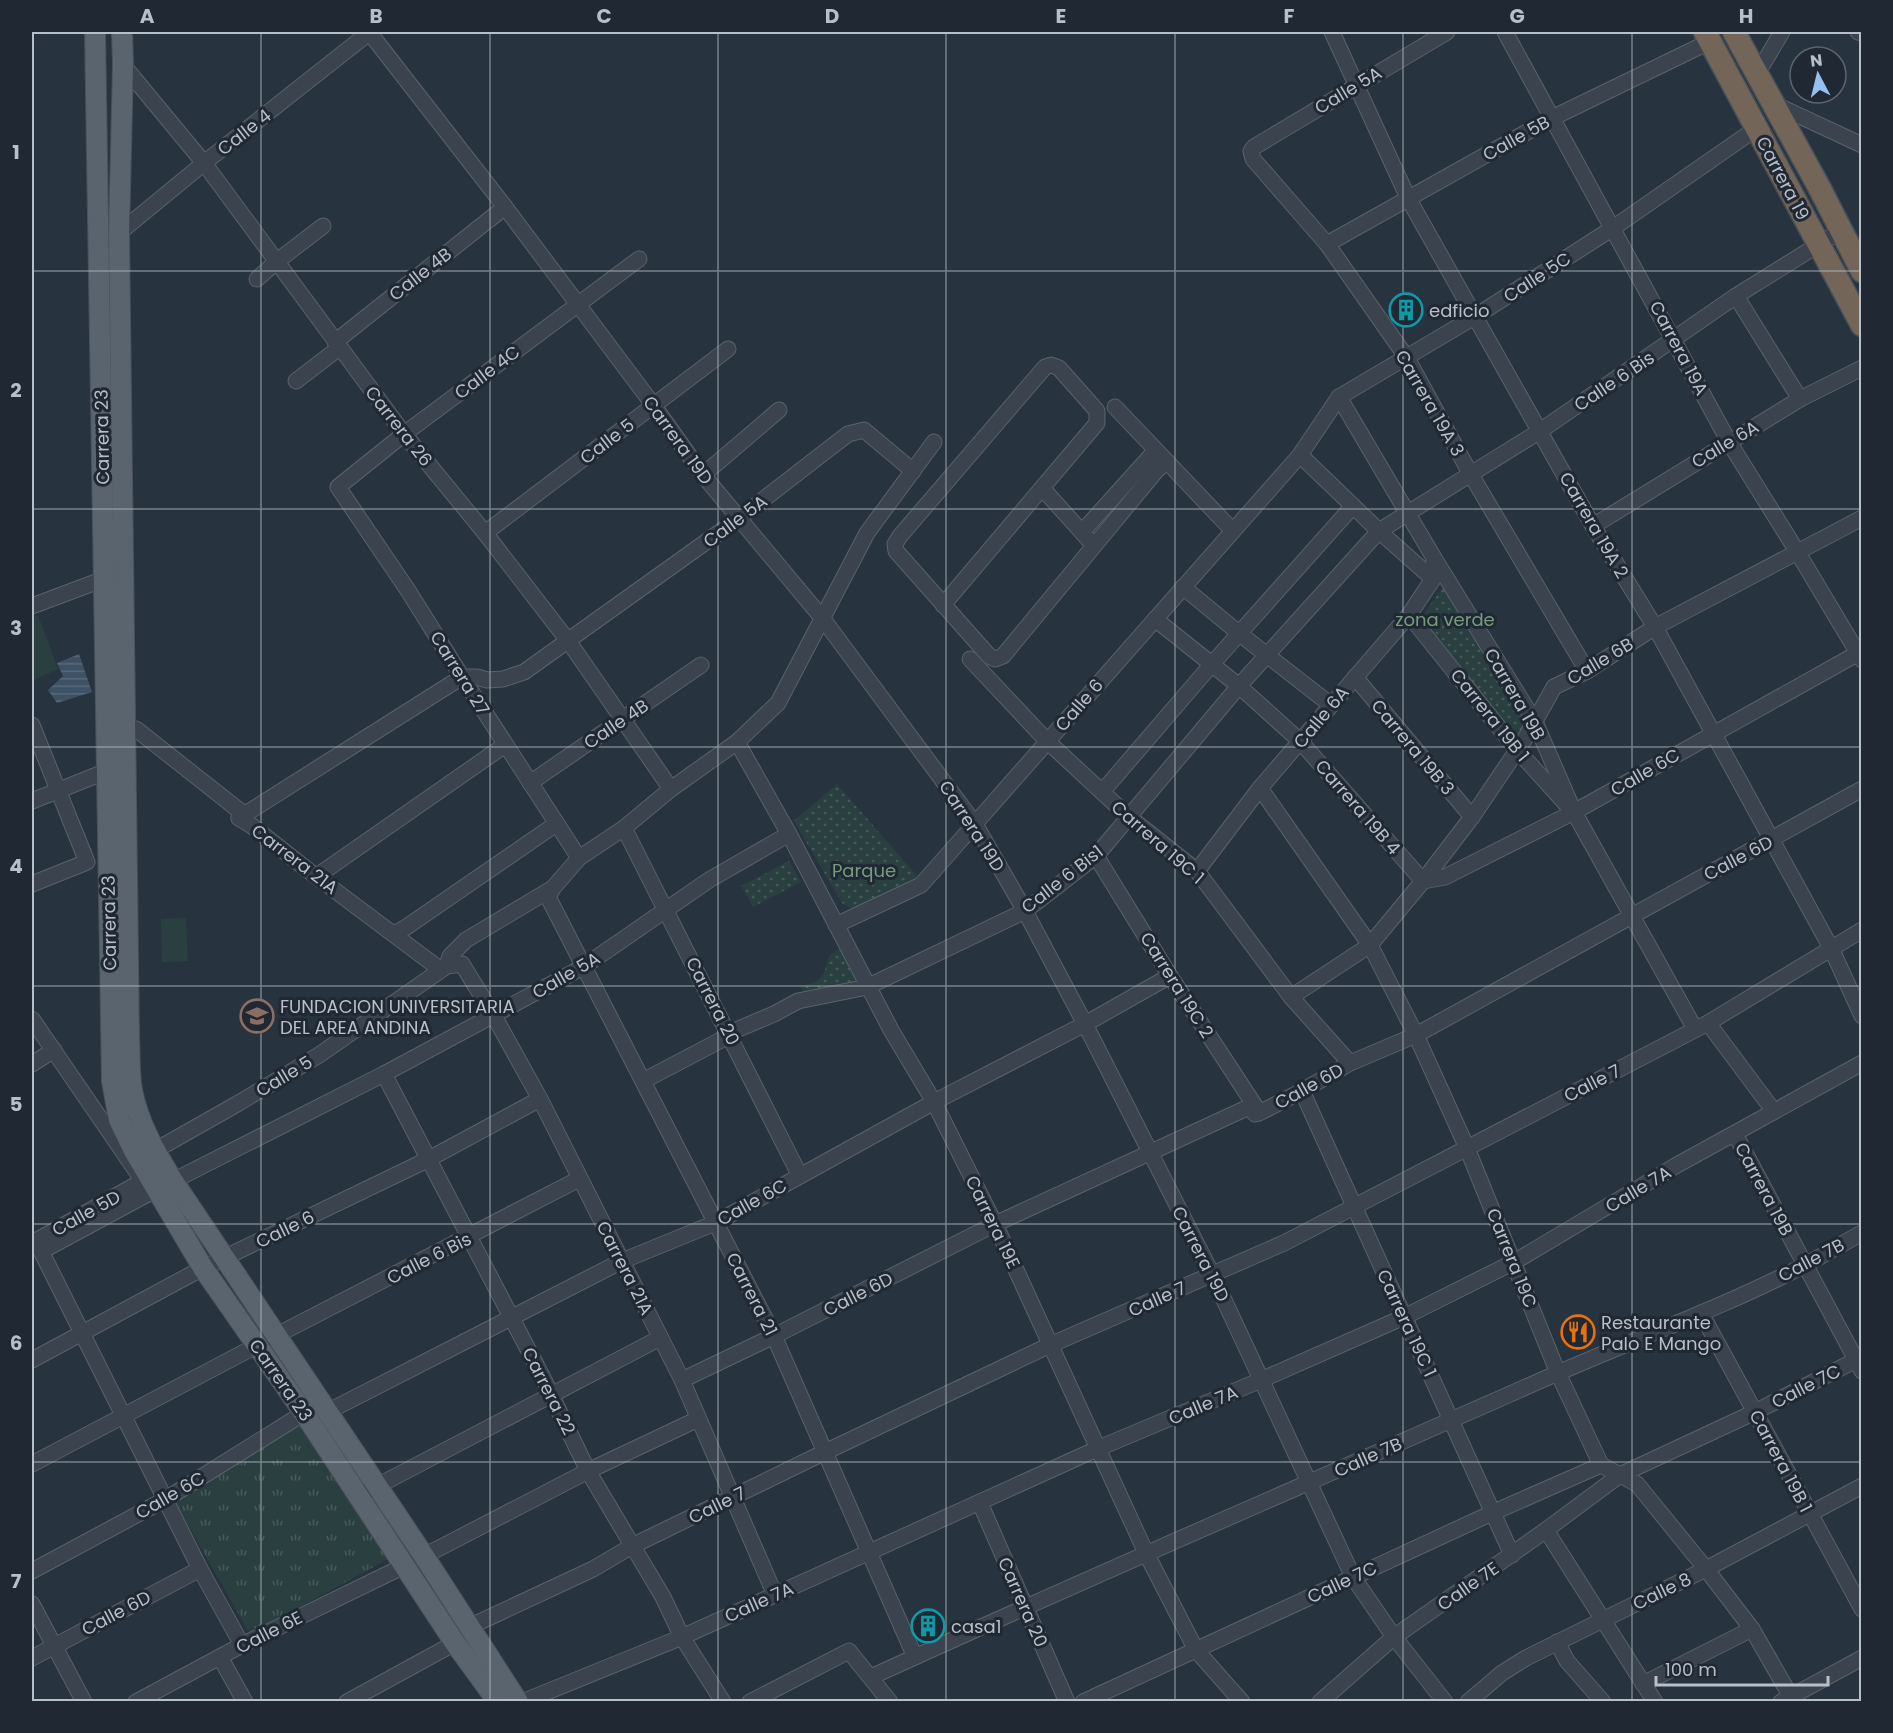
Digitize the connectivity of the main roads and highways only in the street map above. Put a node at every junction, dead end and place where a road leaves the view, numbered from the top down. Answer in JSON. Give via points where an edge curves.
{"nodes":[{"id":1,"x":95,"y":32,"type":"edge"},
{"id":2,"x":122,"y":32,"type":"edge"},
{"id":3,"x":1734,"y":32,"type":"edge"},
{"id":4,"x":1708,"y":36,"type":"edge"},
{"id":5,"x":1862,"y":271,"type":"edge"},
{"id":6,"x":1862,"y":325,"type":"edge"},
{"id":7,"x":118,"y":826,"type":"junction"},
{"id":8,"x":157,"y":1184,"type":"junction"},
{"id":9,"x":368,"y":1490,"type":"junction"},
{"id":10,"x":498,"y":1701,"type":"edge"},
{"id":11,"x":520,"y":1701,"type":"edge"}],
"edges":[{"from":1,"to":7,"type":"main road","name":"Carrera 23","via":[[107,771]]},
{"from":2,"to":7,"type":"main road","name":"Carrera 23","via":[[119,233],[126,729]]},
{"from":3,"to":5,"type":"highway","name":"Carrera 19"},
{"from":4,"to":6,"type":"highway","name":"Carrera 19"},
{"from":7,"to":8,"type":"main road","name":"Carrera 23","via":[[132,1090],[154,1151]]},
{"from":7,"to":8,"type":"main road","name":"Carrera 23","via":[[112,1081],[119,1120]]},
{"from":8,"to":9,"type":"main road","name":"Carrera 23","via":[[203,1268],[256,1346],[304,1413]]},
{"from":8,"to":9,"type":"main road","name":"Carrera 23","via":[[225,1258],[327,1412]]},
{"from":9,"to":10,"type":"main road","name":"Carrera 23","via":[[404,1566]]},
{"from":9,"to":11,"type":"main road","name":"Carrera 23","via":[[424,1556]]}]}
